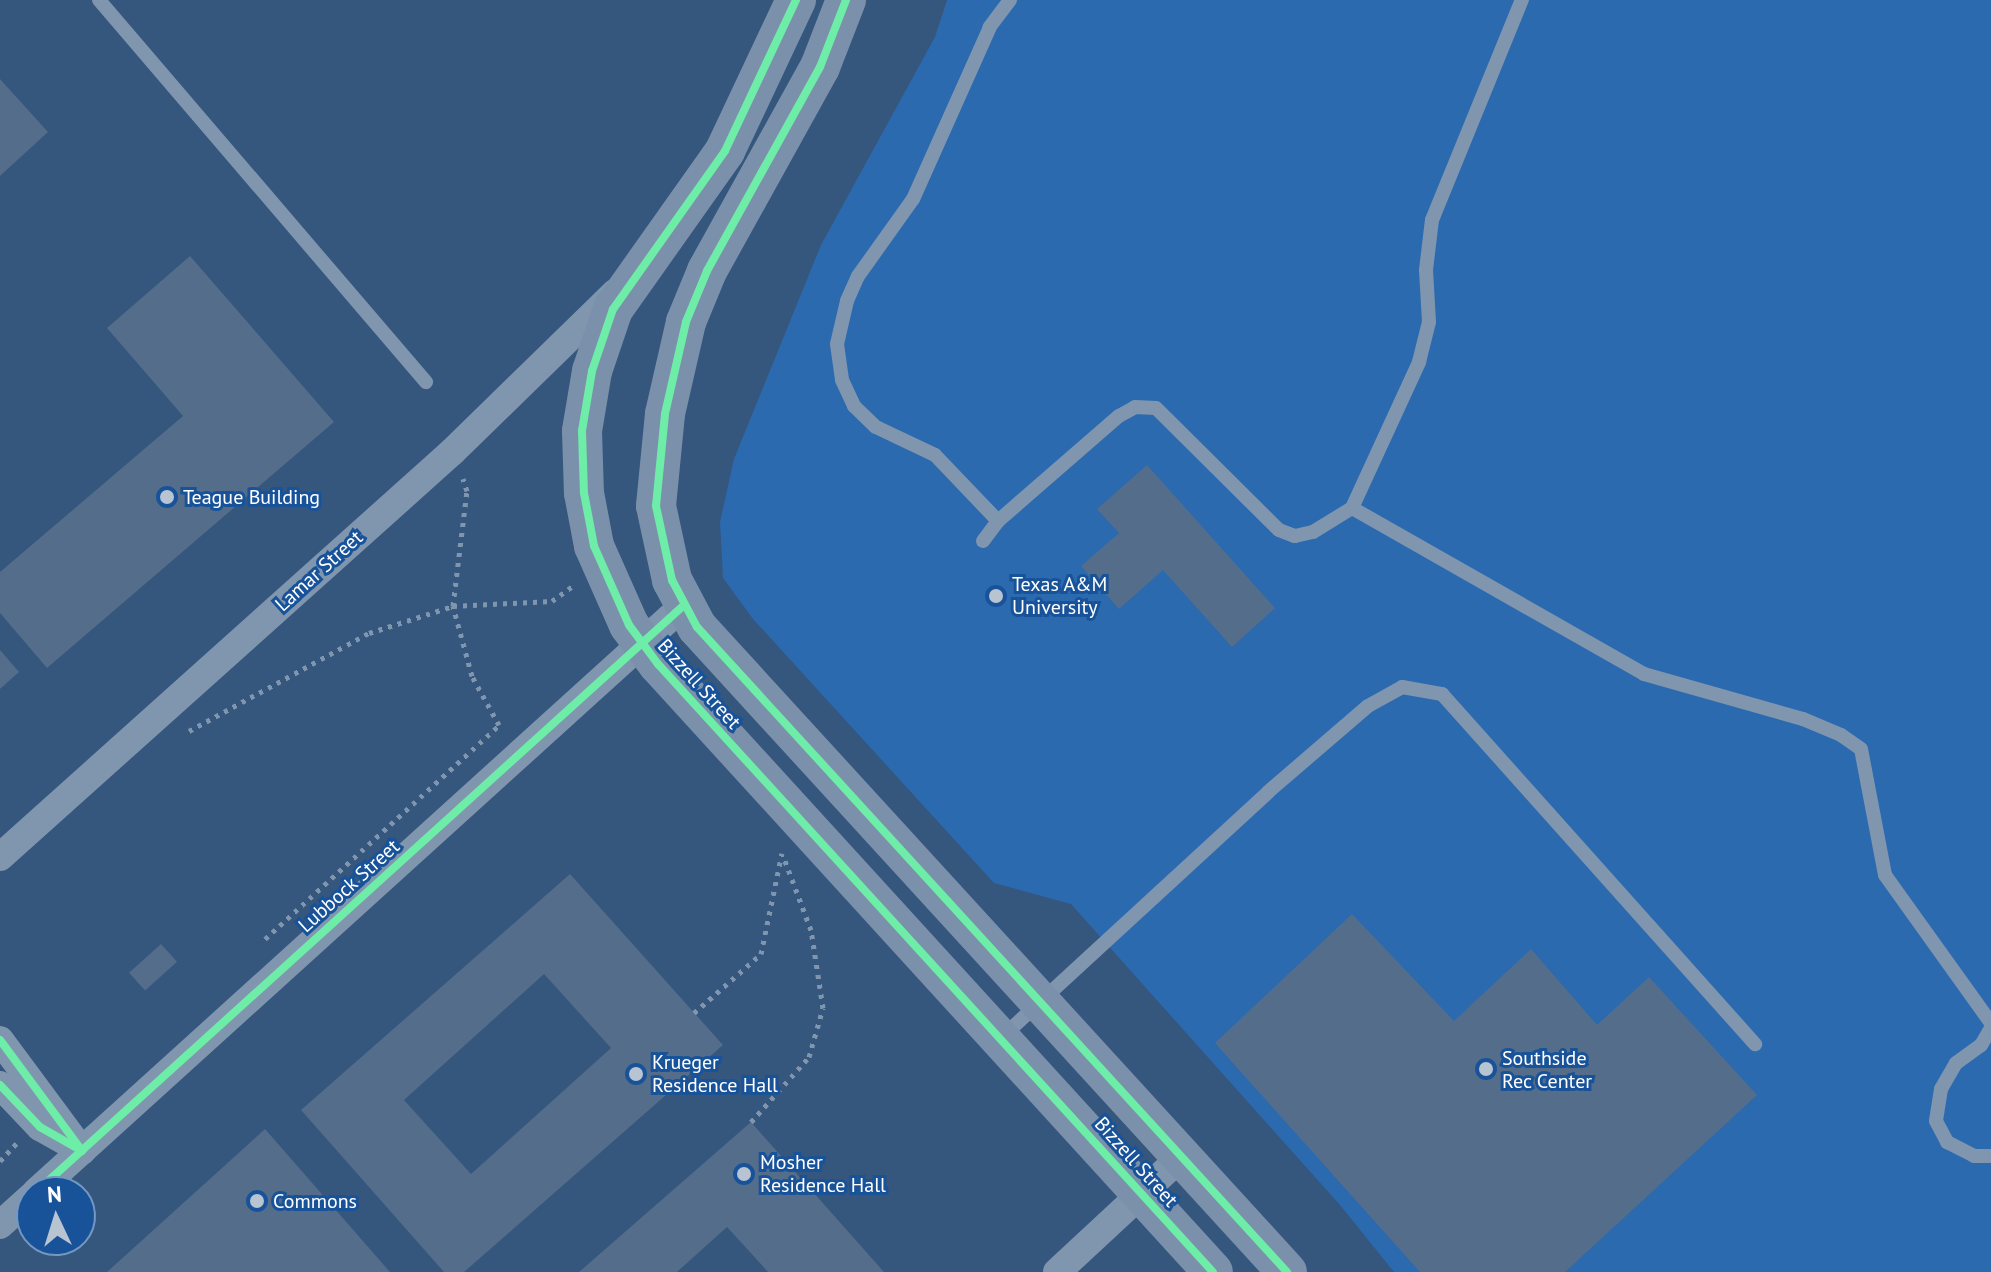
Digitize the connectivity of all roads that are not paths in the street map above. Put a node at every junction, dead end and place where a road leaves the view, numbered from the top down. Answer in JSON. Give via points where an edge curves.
{"nodes":[{"id":1,"x":99,"y":0,"type":"edge"},
{"id":2,"x":796,"y":0,"type":"edge"},
{"id":3,"x":846,"y":0,"type":"edge"},
{"id":4,"x":1010,"y":0,"type":"edge"},
{"id":5,"x":1522,"y":0,"type":"edge"},
{"id":6,"x":631,"y":278,"type":"junction"},
{"id":7,"x":426,"y":382,"type":"dead end"},
{"id":8,"x":1352,"y":508,"type":"junction"},
{"id":9,"x":998,"y":521,"type":"junction"},
{"id":10,"x":983,"y":541,"type":"dead end"},
{"id":11,"x":683,"y":606,"type":"junction"},
{"id":12,"x":641,"y":643,"type":"junction"},
{"id":13,"x":907,"y":854,"type":"junction"},
{"id":14,"x":0,"y":857,"type":"edge"},
{"id":15,"x":868,"y":890,"type":"junction"},
{"id":16,"x":1040,"y":998,"type":"junction"},
{"id":17,"x":1991,"y":1021,"type":"edge"},
{"id":18,"x":1002,"y":1037,"type":"junction"},
{"id":19,"x":0,"y":1040,"type":"edge"},
{"id":20,"x":1755,"y":1044,"type":"dead end"},
{"id":21,"x":0,"y":1085,"type":"edge"},
{"id":22,"x":82,"y":1151,"type":"junction"},
{"id":23,"x":1183,"y":1155,"type":"junction"},
{"id":24,"x":1991,"y":1156,"type":"edge"},
{"id":25,"x":54,"y":1176,"type":"edge"},
{"id":26,"x":1143,"y":1193,"type":"junction"},
{"id":27,"x":16,"y":1210,"type":"edge"},
{"id":28,"x":0,"y":1225,"type":"edge"},
{"id":29,"x":1057,"y":1272,"type":"edge"},
{"id":30,"x":1213,"y":1272,"type":"edge"},
{"id":31,"x":1287,"y":1272,"type":"edge"}],
"edges":[{"from":1,"to":7,"type":"lane"},
{"from":2,"to":6,"type":"street","name":"Bizzell Street","via":[[725,151]]},
{"from":3,"to":11,"type":"street","name":"Bizzell Street","via":[[804,98],[707,271],[678,352],[656,506],[663,551]]},
{"from":4,"to":9,"type":"lane","via":[[990,27],[913,199],[858,276],[837,344],[842,380],[854,406],[876,427],[935,455]]},
{"from":5,"to":8,"type":"lane","via":[[1432,220],[1426,270],[1429,322],[1419,362]]},
{"from":6,"to":12,"type":"street","name":"Bizzell Street","via":[[613,309],[592,371],[582,463],[594,546],[618,605]]},
{"from":6,"to":14,"type":"street","name":"Lamar Street","via":[[452,452]]},
{"from":8,"to":9,"type":"lane","via":[[1313,532],[1295,536],[1279,530],[1168,416],[1135,407]]},
{"from":8,"to":17,"type":"lane","via":[[1644,674],[1803,719],[1861,749],[1885,875]]},
{"from":9,"to":10,"type":"lane"},
{"from":11,"to":12,"type":"street","name":"Lubbock Street"},
{"from":11,"to":13,"type":"street","name":"Bizzell Street"},
{"from":12,"to":15,"type":"street","name":"Bizzell Street"},
{"from":12,"to":22,"type":"street","name":"Lubbock Street"},
{"from":13,"to":15,"type":"street"},
{"from":13,"to":16,"type":"street","name":"Bizzell Street"},
{"from":15,"to":18,"type":"street","name":"Bizzell Street"},
{"from":16,"to":18,"type":"lane"},
{"from":16,"to":20,"type":"lane","via":[[1368,706],[1402,687],[1442,694]]},
{"from":16,"to":23,"type":"street","name":"Bizzell Street"},
{"from":17,"to":24,"type":"lane","via":[[1981,1045],[1956,1063],[1941,1089],[1936,1121],[1947,1142],[1974,1156]]},
{"from":18,"to":26,"type":"street","name":"Bizzell Street"},
{"from":19,"to":22,"type":"street"},
{"from":21,"to":22,"type":"street","via":[[40,1127]]},
{"from":22,"to":25,"type":"street","name":"Lubbock Street"},
{"from":23,"to":26,"type":"street"},
{"from":23,"to":31,"type":"street","name":"Bizzell Street"},
{"from":26,"to":29,"type":"street"},
{"from":26,"to":30,"type":"street","name":"Bizzell Street"},
{"from":27,"to":28,"type":"street","name":"Lubbock Street"}]}
